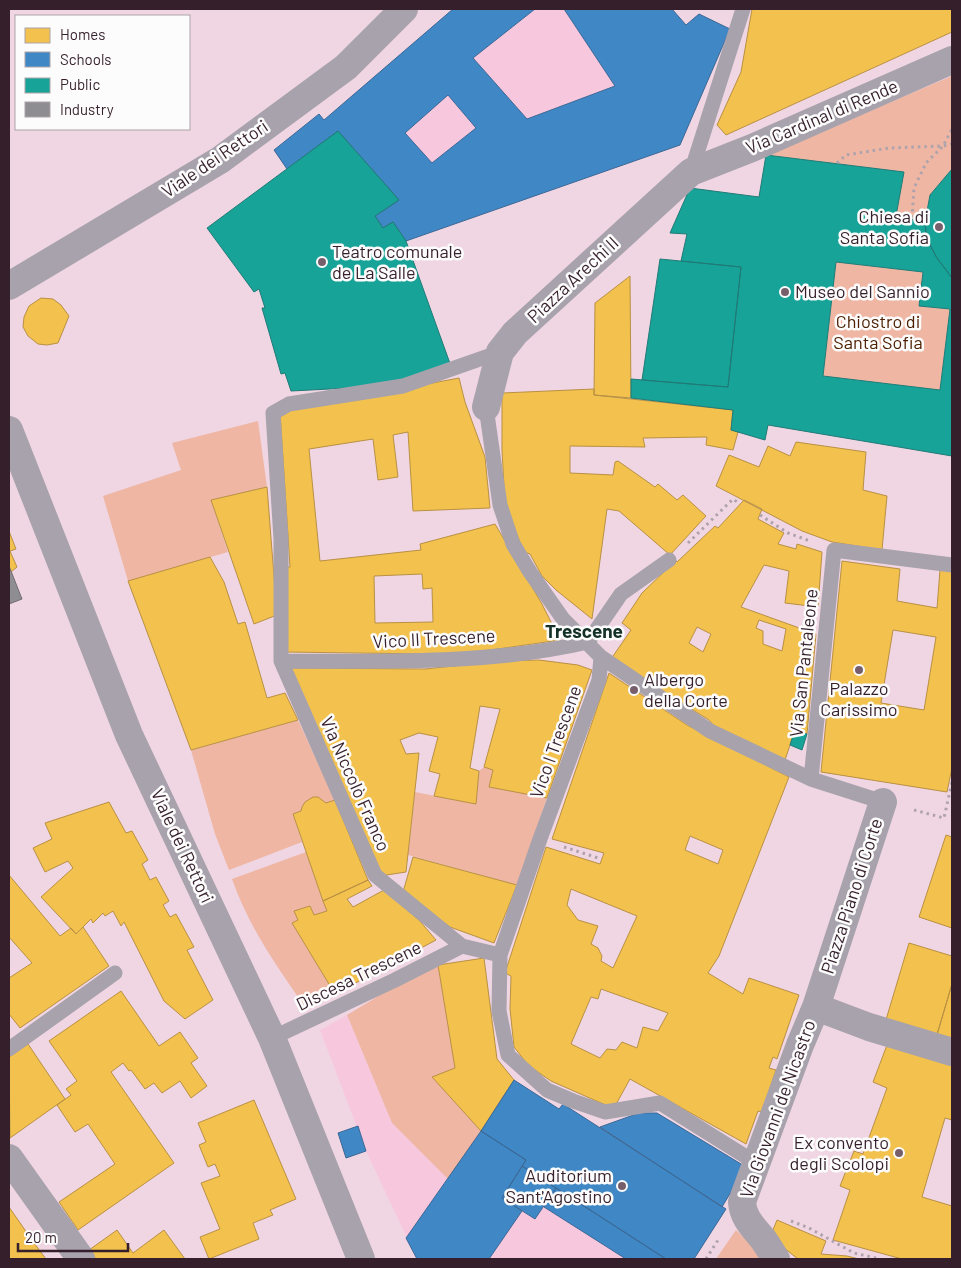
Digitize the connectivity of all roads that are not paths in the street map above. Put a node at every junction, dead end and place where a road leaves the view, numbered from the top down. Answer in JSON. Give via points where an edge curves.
{"nodes":[{"id":1,"x":404,"y":9,"type":"edge"},
{"id":2,"x":743,"y":9,"type":"edge"},
{"id":3,"x":952,"y":60,"type":"edge"},
{"id":4,"x":691,"y":172,"type":"junction"},
{"id":5,"x":9,"y":286,"type":"edge"},
{"id":6,"x":500,"y":352,"type":"junction"},
{"id":7,"x":486,"y":407,"type":"joint"},
{"id":8,"x":9,"y":430,"type":"edge"},
{"id":9,"x":669,"y":560,"type":"road end"},
{"id":10,"x":952,"y":565,"type":"edge"},
{"id":11,"x":588,"y":642,"type":"junction"},
{"id":12,"x":601,"y":657,"type":"junction"},
{"id":13,"x":281,"y":662,"type":"junction"},
{"id":14,"x":812,"y":779,"type":"junction"},
{"id":15,"x":883,"y":802,"type":"joint"},
{"id":16,"x":462,"y":946,"type":"junction"},
{"id":17,"x":500,"y":955,"type":"junction"},
{"id":18,"x":115,"y":973,"type":"dead end"},
{"id":19,"x":816,"y":1007,"type":"junction"},
{"id":20,"x":272,"y":1038,"type":"junction"},
{"id":21,"x":9,"y":1049,"type":"edge"},
{"id":22,"x":952,"y":1052,"type":"edge"},
{"id":23,"x":9,"y":1158,"type":"edge"},
{"id":24,"x":756,"y":1163,"type":"junction"},
{"id":25,"x":81,"y":1259,"type":"edge"},
{"id":26,"x":361,"y":1259,"type":"edge"},
{"id":27,"x":776,"y":1259,"type":"edge"}],
"edges":[{"from":1,"to":5,"type":"street","name":"Viale dei Rettori","via":[[346,67],[220,160]]},
{"from":2,"to":4,"type":"lane"},
{"from":3,"to":4,"type":"street","name":"Via Cardinal di Rende"},
{"from":4,"to":6,"type":"street","name":"Piazza Arechi II","via":[[515,333]]},
{"from":6,"to":7,"type":"street","name":"Piazza Arechi II"},
{"from":6,"to":13,"type":"lane","name":"Via Niccolò Franco","via":[[403,386],[290,404],[273,414],[281,540]]},
{"from":7,"to":11,"type":"lane","name":"Piazza Piano di Corte","via":[[500,505],[513,544],[563,619]]},
{"from":8,"to":20,"type":"street","name":"Viale dei Rettori","via":[[129,735]]},
{"from":9,"to":11,"type":"lane","via":[[622,594]]},
{"from":10,"to":14,"type":"lane","name":"Via San Pantaleone","via":[[834,550]]},
{"from":11,"to":12,"type":"lane","name":"Piazza Piano di Corte"},
{"from":11,"to":13,"type":"lane","name":"Vico II Trescene","via":[[552,651],[428,661]]},
{"from":12,"to":14,"type":"lane","name":"Piazza Piano di Corte","via":[[710,731]]},
{"from":12,"to":17,"type":"lane","name":"Vico I Trescene","via":[[599,680]]},
{"from":13,"to":16,"type":"lane","name":"Via Niccolò Franco","via":[[375,875]]},
{"from":14,"to":15,"type":"lane","name":"Piazza Piano di Corte"},
{"from":15,"to":19,"type":"street","name":"Piazza Piano di Corte"},
{"from":16,"to":17,"type":"lane","name":"Via Niccolò Franco"},
{"from":16,"to":20,"type":"lane","name":"Discesa Trescene"},
{"from":17,"to":24,"type":"lane","via":[[499,1011],[508,1055],[547,1090],[605,1112],[660,1103]]},
{"from":18,"to":21,"type":"lane"},
{"from":19,"to":22,"type":"street"},
{"from":19,"to":24,"type":"street","name":"Via Giovanni de Nicastro"},
{"from":20,"to":26,"type":"street","name":"Viale dei Rettori"},
{"from":23,"to":25,"type":"street"},
{"from":24,"to":27,"type":"street","name":"Via Giovanni de Nicastro","via":[[742,1202],[742,1212]]}]}
